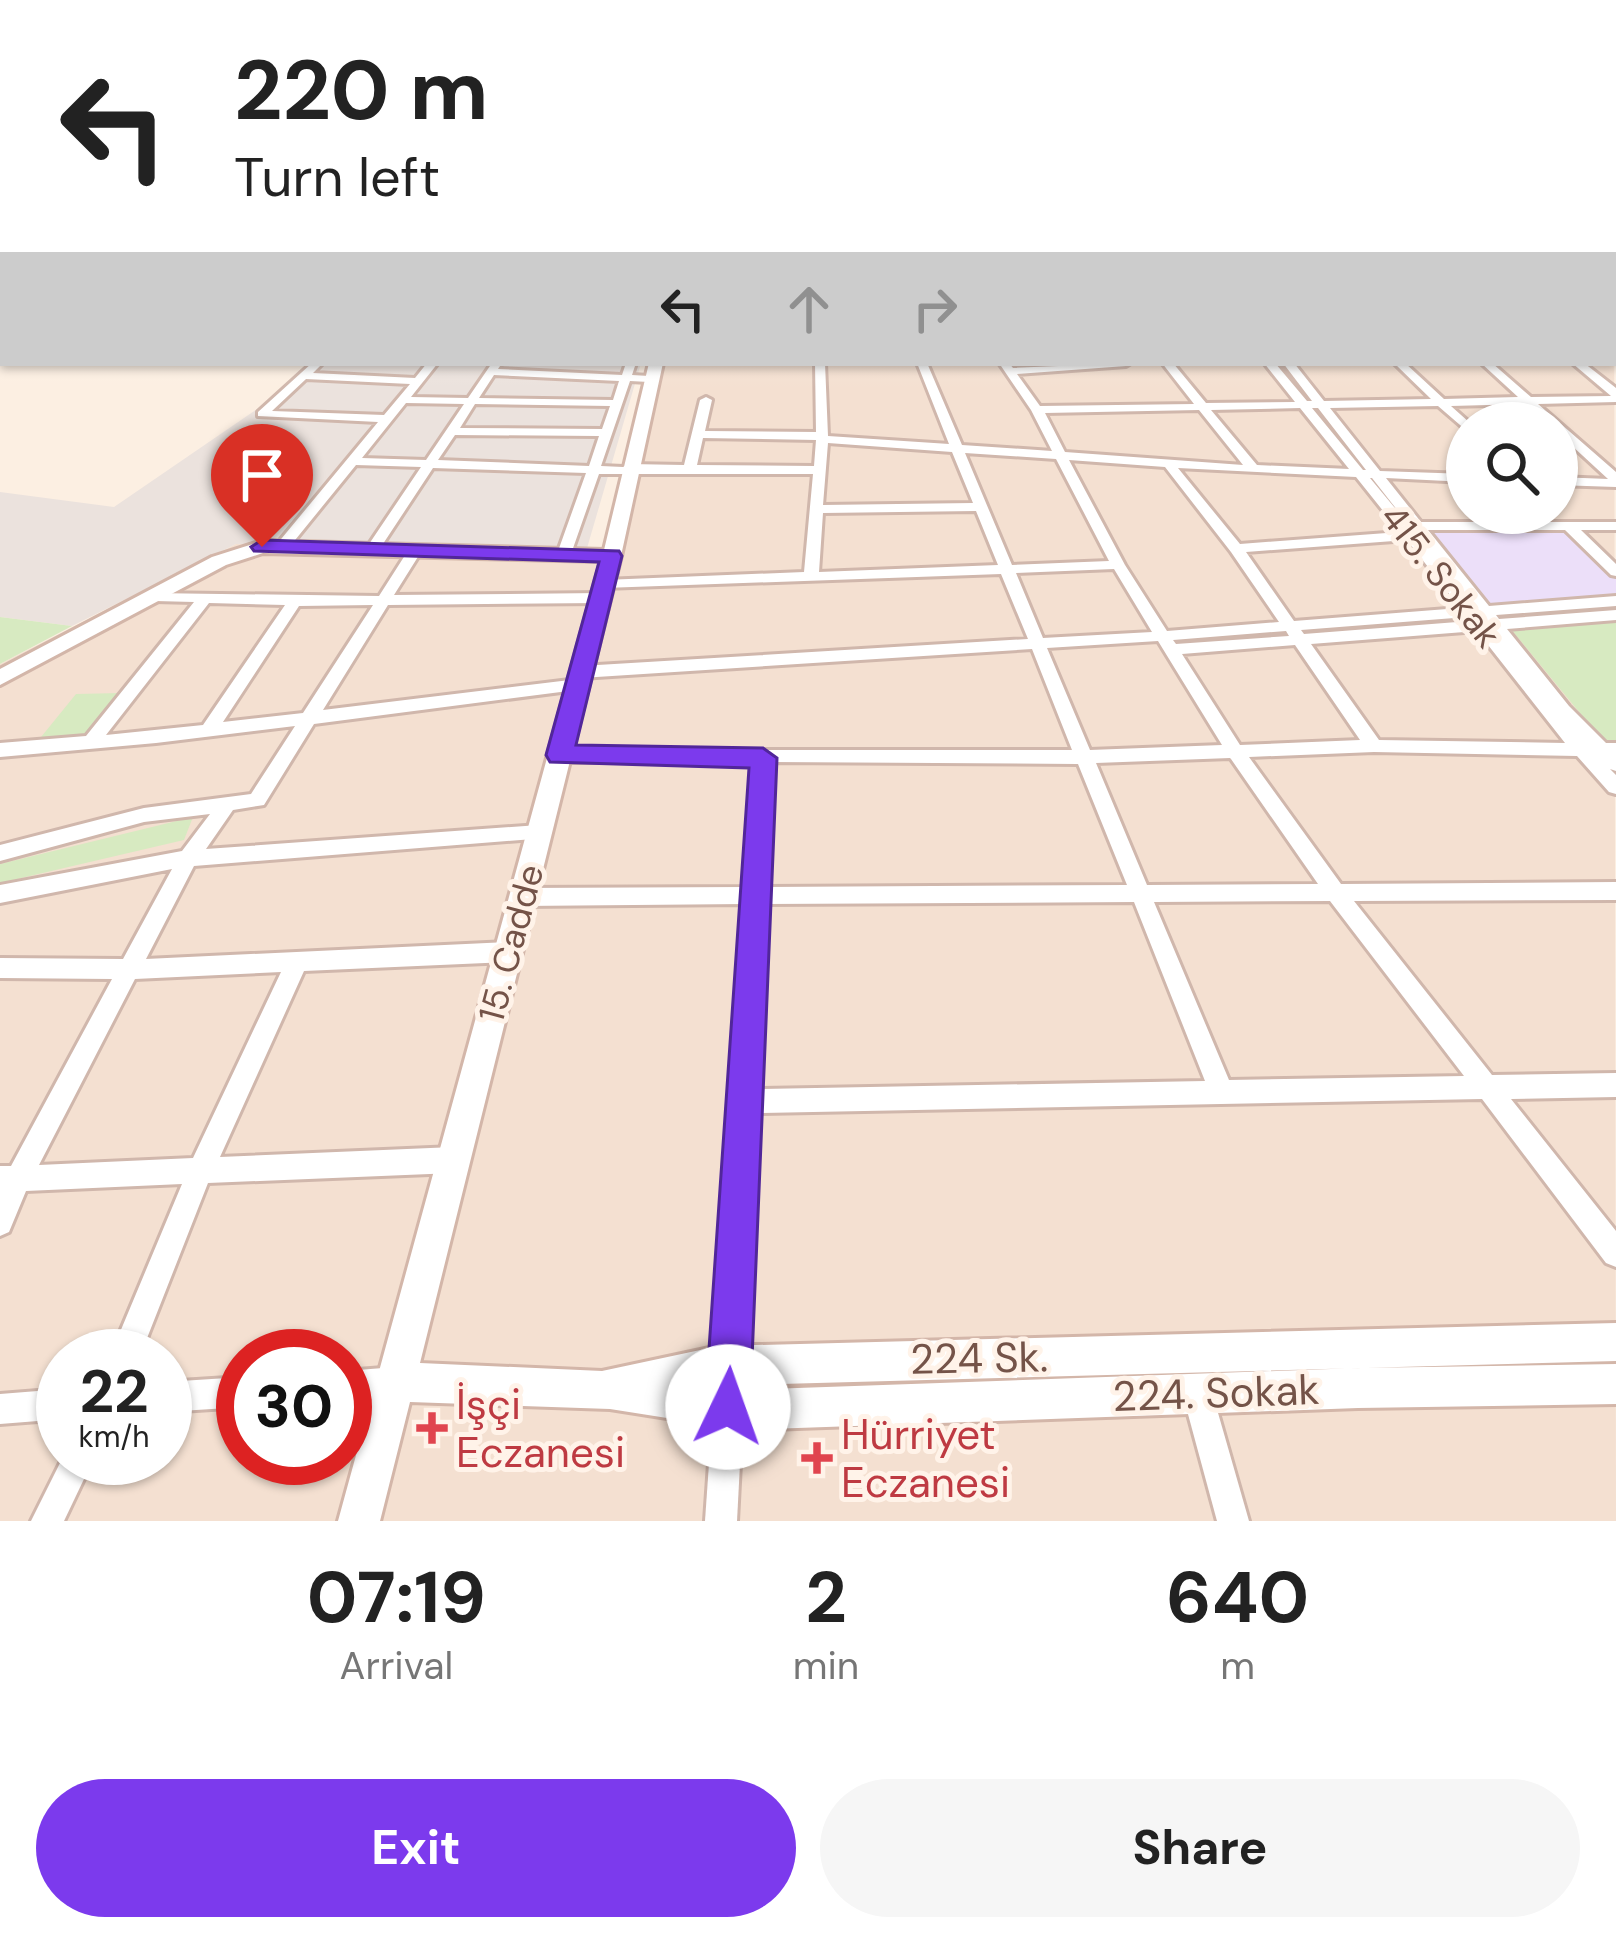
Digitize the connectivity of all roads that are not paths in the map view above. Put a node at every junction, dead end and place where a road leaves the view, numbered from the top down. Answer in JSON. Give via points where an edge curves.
{"nodes":[{"id":1,"x":314,"y":366,"type":"edge"},
{"id":2,"x":432,"y":366,"type":"edge"},
{"id":3,"x":820,"y":366,"type":"edge"},
{"id":4,"x":923,"y":366,"type":"edge"},
{"id":5,"x":1169,"y":366,"type":"edge"},
{"id":6,"x":1272,"y":366,"type":"edge"},
{"id":7,"x":1290,"y":366,"type":"edge"},
{"id":8,"x":1402,"y":366,"type":"edge"},
{"id":9,"x":1489,"y":366,"type":"edge"},
{"id":10,"x":1581,"y":366,"type":"edge"},
{"id":11,"x":1007,"y":367,"type":"edge"},
{"id":12,"x":494,"y":368,"type":"edge"},
{"id":13,"x":641,"y":371,"type":"edge"},
{"id":14,"x":301,"y":376,"type":"junction"},
{"id":15,"x":419,"y":381,"type":"junction"},
{"id":16,"x":1616,"y":396,"type":"edge"},
{"id":17,"x":404,"y":400,"type":"junction"},
{"id":18,"x":706,"y":400,"type":"dead end"},
{"id":19,"x":1528,"y":400,"type":"junction"},
{"id":20,"x":472,"y":401,"type":"junction"},
{"id":21,"x":1440,"y":402,"type":"junction"},
{"id":22,"x":617,"y":403,"type":"junction"},
{"id":23,"x":1304,"y":404,"type":"junction"},
{"id":24,"x":1322,"y":404,"type":"junction"},
{"id":25,"x":1202,"y":406,"type":"junction"},
{"id":26,"x":1446,"y":408,"type":"edge"},
{"id":27,"x":1037,"y":410,"type":"junction"},
{"id":28,"x":388,"y":419,"type":"junction"},
{"id":29,"x":453,"y":431,"type":"junction"},
{"id":30,"x":607,"y":433,"type":"junction"},
{"id":31,"x":697,"y":434,"type":"junction"},
{"id":32,"x":822,"y":437,"type":"junction"},
{"id":33,"x":1578,"y":446,"type":"edge"},
{"id":34,"x":959,"y":449,"type":"junction"},
{"id":35,"x":1062,"y":457,"type":"junction"},
{"id":36,"x":354,"y":461,"type":"junction"},
{"id":37,"x":434,"y":462,"type":"junction"},
{"id":38,"x":1169,"y":464,"type":"junction"},
{"id":39,"x":690,"y":468,"type":"junction"},
{"id":40,"x":1252,"y":469,"type":"junction"},
{"id":41,"x":594,"y":470,"type":"junction"},
{"id":42,"x":629,"y":470,"type":"junction"},
{"id":43,"x":819,"y":470,"type":"junction"},
{"id":44,"x":1370,"y":475,"type":"junction"},
{"id":45,"x":1446,"y":477,"type":"edge"},
{"id":46,"x":1578,"y":481,"type":"edge"},
{"id":47,"x":1616,"y":481,"type":"edge"},
{"id":48,"x":981,"y":507,"type":"junction"},
{"id":49,"x":815,"y":509,"type":"junction"},
{"id":50,"x":1578,"y":526,"type":"edge"},
{"id":51,"x":1616,"y":526,"type":"edge"},
{"id":52,"x":1446,"y":529,"type":"edge"},
{"id":53,"x":1415,"y":530,"type":"junction"},
{"id":54,"x":1577,"y":534,"type":"edge"},
{"id":55,"x":281,"y":547,"type":"junction"},
{"id":56,"x":1236,"y":549,"type":"junction"},
{"id":57,"x":372,"y":550,"type":"junction"},
{"id":58,"x":414,"y":552,"type":"junction"},
{"id":59,"x":564,"y":554,"type":"junction"},
{"id":60,"x":1118,"y":565,"type":"junction"},
{"id":61,"x":1008,"y":566,"type":"junction"},
{"id":62,"x":1616,"y":572,"type":"edge"},
{"id":63,"x":811,"y":575,"type":"junction"},
{"id":64,"x":606,"y":579,"type":"junction"},
{"id":65,"x":155,"y":596,"type":"junction"},
{"id":66,"x":205,"y":598,"type":"junction"},
{"id":67,"x":385,"y":598,"type":"junction"},
{"id":68,"x":295,"y":601,"type":"junction"},
{"id":69,"x":1614,"y":614,"type":"edge"},
{"id":70,"x":1483,"y":618,"type":"junction"},
{"id":71,"x":1286,"y":625,"type":"junction"},
{"id":72,"x":1301,"y":642,"type":"junction"},
{"id":73,"x":1039,"y":643,"type":"junction"},
{"id":74,"x":1167,"y":643,"type":"junction"},
{"id":75,"x":0,"y":678,"type":"edge"},
{"id":76,"x":580,"y":679,"type":"junction"},
{"id":77,"x":310,"y":717,"type":"junction"},
{"id":78,"x":209,"y":730,"type":"junction"},
{"id":79,"x":91,"y":742,"type":"junction"},
{"id":80,"x":1374,"y":746,"type":"junction"},
{"id":81,"x":0,"y":750,"type":"edge"},
{"id":82,"x":1599,"y":750,"type":"edge"},
{"id":83,"x":1237,"y":754,"type":"junction"},
{"id":84,"x":560,"y":755,"type":"junction"},
{"id":85,"x":1085,"y":757,"type":"junction"},
{"id":86,"x":763,"y":758,"type":"junction"},
{"id":87,"x":1616,"y":764,"type":"edge"},
{"id":88,"x":1616,"y":787,"type":"edge"},
{"id":89,"x":227,"y":806,"type":"junction"},
{"id":90,"x":539,"y":832,"type":"junction"},
{"id":91,"x":0,"y":853,"type":"edge"},
{"id":92,"x":188,"y":858,"type":"junction"},
{"id":93,"x":1616,"y":891,"type":"edge"},
{"id":94,"x":1335,"y":892,"type":"junction"},
{"id":95,"x":1143,"y":893,"type":"junction"},
{"id":96,"x":0,"y":894,"type":"edge"},
{"id":97,"x":754,"y":895,"type":"junction"},
{"id":98,"x":522,"y":897,"type":"junction"},
{"id":99,"x":508,"y":952,"type":"junction"},
{"id":100,"x":298,"y":960,"type":"junction"},
{"id":101,"x":0,"y":968,"type":"edge"},
{"id":102,"x":132,"y":969,"type":"junction"},
{"id":103,"x":1616,"y":1085,"type":"edge"},
{"id":104,"x":1488,"y":1087,"type":"junction"},
{"id":105,"x":1222,"y":1092,"type":"junction"},
{"id":106,"x":744,"y":1101,"type":"junction"},
{"id":107,"x":454,"y":1160,"type":"junction"},
{"id":108,"x":202,"y":1167,"type":"junction"},
{"id":109,"x":9,"y":1178,"type":"edge"},
{"id":110,"x":0,"y":1223,"type":"edge"},
{"id":111,"x":1616,"y":1253,"type":"edge"},
{"id":112,"x":136,"y":1329,"type":"edge"},
{"id":113,"x":1616,"y":1342,"type":"edge"},
{"id":114,"x":1186,"y":1353,"type":"junction"},
{"id":115,"x":730,"y":1364,"type":"junction"},
{"id":116,"x":396,"y":1382,"type":"junction"},
{"id":117,"x":372,"y":1384,"type":"edge"},
{"id":118,"x":1616,"y":1384,"type":"edge"},
{"id":119,"x":602,"y":1391,"type":"junction"},
{"id":120,"x":1198,"y":1394,"type":"junction"},
{"id":121,"x":36,"y":1406,"type":"edge"},
{"id":122,"x":728,"y":1407,"type":"junction"},
{"id":123,"x":0,"y":1409,"type":"edge"},
{"id":124,"x":65,"y":1485,"type":"edge"},
{"id":125,"x":47,"y":1521,"type":"edge"},
{"id":126,"x":359,"y":1521,"type":"edge"},
{"id":127,"x":722,"y":1521,"type":"edge"},
{"id":128,"x":1233,"y":1521,"type":"edge"}],
"edges":[{"from":1,"to":14,"type":"street"},
{"from":2,"to":15,"type":"street"},
{"from":3,"to":32,"type":"street"},
{"from":4,"to":34,"type":"street"},
{"from":5,"to":25,"type":"street"},
{"from":6,"to":23,"type":"street","name":"415. Sokak"},
{"from":7,"to":24,"type":"street","name":"415. Sokak"},
{"from":8,"to":21,"type":"street"},
{"from":9,"to":19,"type":"street"},
{"from":10,"to":16,"type":"street"},
{"from":11,"to":27,"type":"street"},
{"from":12,"to":13,"type":"street"},
{"from":12,"to":20,"type":"street"},
{"from":13,"to":22,"type":"street"},
{"from":13,"to":42,"type":"street","name":"15. Cadde"},
{"from":14,"to":15,"type":"street"},
{"from":14,"to":28,"type":"street","via":[[262,414]]},
{"from":15,"to":17,"type":"street"},
{"from":16,"to":19,"type":"street"},
{"from":17,"to":20,"type":"street"},
{"from":17,"to":28,"type":"street"},
{"from":18,"to":31,"type":"street"},
{"from":19,"to":21,"type":"street"},
{"from":20,"to":22,"type":"street"},
{"from":20,"to":29,"type":"street"},
{"from":21,"to":24,"type":"street"},
{"from":21,"to":26,"type":"street"},
{"from":22,"to":30,"type":"street"},
{"from":23,"to":24,"type":"street"},
{"from":23,"to":25,"type":"street"},
{"from":23,"to":44,"type":"street","name":"415. Sokak"},
{"from":24,"to":44,"type":"street","name":"415. Sokak"},
{"from":25,"to":27,"type":"street"},
{"from":25,"to":40,"type":"street"},
{"from":27,"to":35,"type":"street"},
{"from":28,"to":36,"type":"street"},
{"from":29,"to":30,"type":"street"},
{"from":29,"to":37,"type":"street"},
{"from":30,"to":41,"type":"street"},
{"from":31,"to":32,"type":"street"},
{"from":31,"to":39,"type":"street"},
{"from":32,"to":34,"type":"street"},
{"from":32,"to":43,"type":"street"},
{"from":33,"to":47,"type":"street"},
{"from":34,"to":35,"type":"street"},
{"from":34,"to":48,"type":"street"},
{"from":35,"to":38,"type":"street"},
{"from":35,"to":60,"type":"street"},
{"from":36,"to":37,"type":"street"},
{"from":36,"to":55,"type":"street"},
{"from":37,"to":41,"type":"street"},
{"from":37,"to":57,"type":"street"},
{"from":38,"to":40,"type":"street"},
{"from":38,"to":56,"type":"street"},
{"from":39,"to":42,"type":"street"},
{"from":39,"to":43,"type":"street"},
{"from":40,"to":44,"type":"street"},
{"from":41,"to":42,"type":"street"},
{"from":41,"to":59,"type":"street"},
{"from":42,"to":64,"type":"street","name":"15. Cadde"},
{"from":43,"to":49,"type":"street"},
{"from":44,"to":45,"type":"street"},
{"from":44,"to":53,"type":"street","name":"415. Sokak"},
{"from":46,"to":47,"type":"street"},
{"from":48,"to":49,"type":"street"},
{"from":48,"to":61,"type":"street"},
{"from":49,"to":63,"type":"street"},
{"from":50,"to":51,"type":"street"},
{"from":52,"to":53,"type":"street"},
{"from":53,"to":56,"type":"street"},
{"from":53,"to":70,"type":"street","name":"415. Sokak"},
{"from":54,"to":62,"type":"street"},
{"from":55,"to":57,"type":"street"},
{"from":55,"to":65,"type":"street","via":[[219,561]]},
{"from":56,"to":71,"type":"street"},
{"from":57,"to":58,"type":"street"},
{"from":58,"to":59,"type":"street"},
{"from":58,"to":67,"type":"street"},
{"from":59,"to":64,"type":"street"},
{"from":60,"to":61,"type":"street"},
{"from":60,"to":74,"type":"street"},
{"from":61,"to":63,"type":"street"},
{"from":61,"to":73,"type":"street"},
{"from":63,"to":64,"type":"street"},
{"from":64,"to":67,"type":"street"},
{"from":64,"to":76,"type":"street","name":"15. Cadde"},
{"from":65,"to":66,"type":"street"},
{"from":65,"to":75,"type":"street"},
{"from":66,"to":68,"type":"street"},
{"from":66,"to":79,"type":"street"},
{"from":67,"to":68,"type":"street"},
{"from":67,"to":77,"type":"street"},
{"from":68,"to":78,"type":"street"},
{"from":69,"to":70,"type":"street"},
{"from":70,"to":71,"type":"street"},
{"from":70,"to":72,"type":"street"},
{"from":70,"to":82,"type":"street","name":"415. Sokak"},
{"from":71,"to":72,"type":"street"},
{"from":71,"to":74,"type":"street"},
{"from":72,"to":74,"type":"street"},
{"from":72,"to":80,"type":"street"},
{"from":73,"to":74,"type":"street"},
{"from":73,"to":76,"type":"street"},
{"from":73,"to":85,"type":"street"},
{"from":74,"to":83,"type":"street"},
{"from":76,"to":77,"type":"street"},
{"from":76,"to":84,"type":"street","name":"15. Cadde"},
{"from":77,"to":78,"type":"street"},
{"from":77,"to":89,"type":"street","via":[[257,800]]},
{"from":78,"to":79,"type":"street"},
{"from":79,"to":81,"type":"street"},
{"from":80,"to":82,"type":"street"},
{"from":80,"to":83,"type":"street"},
{"from":82,"to":87,"type":"street","name":"415. Sokak"},
{"from":82,"to":88,"type":"street","name":"415. Sokak"},
{"from":83,"to":85,"type":"street"},
{"from":83,"to":94,"type":"street"},
{"from":84,"to":86,"type":"street"},
{"from":84,"to":90,"type":"street","name":"15. Cadde"},
{"from":85,"to":86,"type":"street"},
{"from":85,"to":95,"type":"street"},
{"from":86,"to":97,"type":"street"},
{"from":89,"to":91,"type":"street","via":[[144,815]]},
{"from":89,"to":92,"type":"street"},
{"from":90,"to":92,"type":"street"},
{"from":90,"to":98,"type":"street","name":"15. Cadde"},
{"from":92,"to":96,"type":"street"},
{"from":92,"to":102,"type":"street"},
{"from":93,"to":94,"type":"street"},
{"from":94,"to":95,"type":"street"},
{"from":94,"to":104,"type":"street"},
{"from":95,"to":97,"type":"street"},
{"from":95,"to":105,"type":"street"},
{"from":97,"to":98,"type":"street"},
{"from":97,"to":106,"type":"street"},
{"from":98,"to":99,"type":"street","name":"15. Cadde"},
{"from":99,"to":100,"type":"street"},
{"from":99,"to":107,"type":"street","name":"15. Cadde"},
{"from":100,"to":102,"type":"street"},
{"from":100,"to":108,"type":"street"},
{"from":101,"to":102,"type":"street"},
{"from":102,"to":109,"type":"street"},
{"from":103,"to":104,"type":"street"},
{"from":104,"to":105,"type":"street"},
{"from":104,"to":111,"type":"street"},
{"from":105,"to":106,"type":"street"},
{"from":106,"to":115,"type":"street"},
{"from":107,"to":108,"type":"street"},
{"from":107,"to":116,"type":"street","name":"15. Cadde"},
{"from":108,"to":109,"type":"street"},
{"from":108,"to":112,"type":"street"},
{"from":109,"to":110,"type":"street"},
{"from":113,"to":114,"type":"street","name":"224 Sk."},
{"from":114,"to":115,"type":"street","name":"224 Sk."},
{"from":114,"to":120,"type":"street"},
{"from":115,"to":119,"type":"street","name":"224 Sk."},
{"from":115,"to":122,"type":"street"},
{"from":116,"to":117,"type":"street","name":"224 Sk."},
{"from":116,"to":119,"type":"street","name":"224 Sk."},
{"from":116,"to":126,"type":"street","name":"15. Cadde"},
{"from":118,"to":120,"type":"street","name":"224. Sokak"},
{"from":119,"to":122,"type":"street","name":"224. Sokak"},
{"from":120,"to":122,"type":"street","name":"224. Sokak"},
{"from":120,"to":128,"type":"street"},
{"from":121,"to":123,"type":"street"},
{"from":122,"to":127,"type":"street"},
{"from":124,"to":125,"type":"street"}]}
